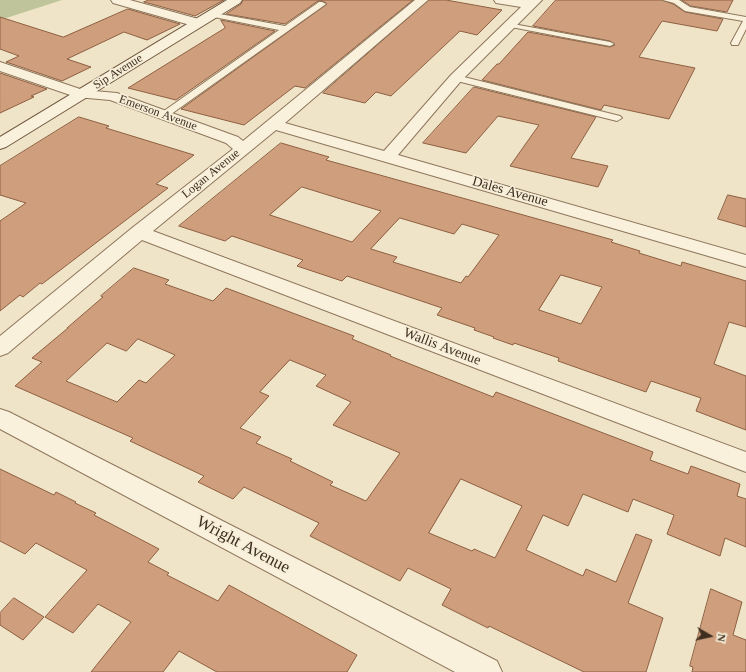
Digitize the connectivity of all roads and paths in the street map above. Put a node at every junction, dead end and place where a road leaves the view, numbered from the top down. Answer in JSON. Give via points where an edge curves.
{"nodes":[{"id":1,"x":117,"y":0,"type":"edge"},
{"id":2,"x":236,"y":0,"type":"edge"},
{"id":3,"x":422,"y":0,"type":"edge"},
{"id":4,"x":500,"y":0,"type":"edge"},
{"id":5,"x":667,"y":0,"type":"edge"},
{"id":6,"x":534,"y":3,"type":"edge"},
{"id":7,"x":322,"y":4,"type":"dead end"},
{"id":8,"x":212,"y":14,"type":"junction"},
{"id":9,"x":746,"y":20,"type":"edge"},
{"id":10,"x":197,"y":23,"type":"junction"},
{"id":11,"x":511,"y":25,"type":"junction"},
{"id":12,"x":286,"y":29,"type":"junction"},
{"id":13,"x":735,"y":43,"type":"dead end"},
{"id":14,"x":610,"y":44,"type":"dead end"},
{"id":15,"x":0,"y":66,"type":"edge"},
{"id":16,"x":456,"y":78,"type":"junction"},
{"id":17,"x":81,"y":94,"type":"junction"},
{"id":18,"x":164,"y":115,"type":"junction"},
{"id":19,"x":617,"y":118,"type":"dead end"},
{"id":20,"x":273,"y":124,"type":"junction"},
{"id":21,"x":0,"y":144,"type":"edge"},
{"id":22,"x":243,"y":149,"type":"junction"},
{"id":23,"x":388,"y":156,"type":"junction"},
{"id":24,"x":139,"y":232,"type":"junction"},
{"id":25,"x":746,"y":261,"type":"edge"},
{"id":26,"x":0,"y":348,"type":"edge"},
{"id":27,"x":0,"y":418,"type":"edge"},
{"id":28,"x":746,"y":462,"type":"edge"},
{"id":29,"x":486,"y":672,"type":"edge"}],
"edges":[{"from":1,"to":10,"type":"street"},
{"from":2,"to":8,"type":"street","name":"Sip Avenue"},
{"from":3,"to":20,"type":"street","name":"Logan Avenue"},
{"from":4,"to":6,"type":"street"},
{"from":5,"to":9,"type":"lane","via":[[688,9]]},
{"from":6,"to":11,"type":"street"},
{"from":7,"to":12,"type":"lane"},
{"from":8,"to":10,"type":"street","name":"Sip Avenue"},
{"from":8,"to":12,"type":"lane"},
{"from":9,"to":13,"type":"lane"},
{"from":10,"to":17,"type":"street","name":"Sip Avenue"},
{"from":11,"to":14,"type":"lane"},
{"from":11,"to":16,"type":"street"},
{"from":12,"to":18,"type":"lane"},
{"from":15,"to":17,"type":"street","name":"Emerson Avenue"},
{"from":16,"to":19,"type":"lane"},
{"from":16,"to":23,"type":"street"},
{"from":17,"to":18,"type":"street","name":"Emerson Avenue","via":[[112,96]]},
{"from":17,"to":21,"type":"street","name":"Sip Avenue"},
{"from":17,"to":22,"type":"street","via":[[100,106],[212,146]]},
{"from":18,"to":22,"type":"street","name":"Emerson Avenue","via":[[232,140]]},
{"from":20,"to":22,"type":"street","name":"Logan Avenue"},
{"from":20,"to":23,"type":"street","name":"Dales Avenue"},
{"from":22,"to":24,"type":"street","name":"Logan Avenue"},
{"from":23,"to":25,"type":"street","name":"Dales Avenue"},
{"from":24,"to":26,"type":"street","name":"Logan Avenue"},
{"from":24,"to":28,"type":"street","name":"Wallis Avenue"},
{"from":27,"to":29,"type":"street","name":"Wright Avenue"}]}
